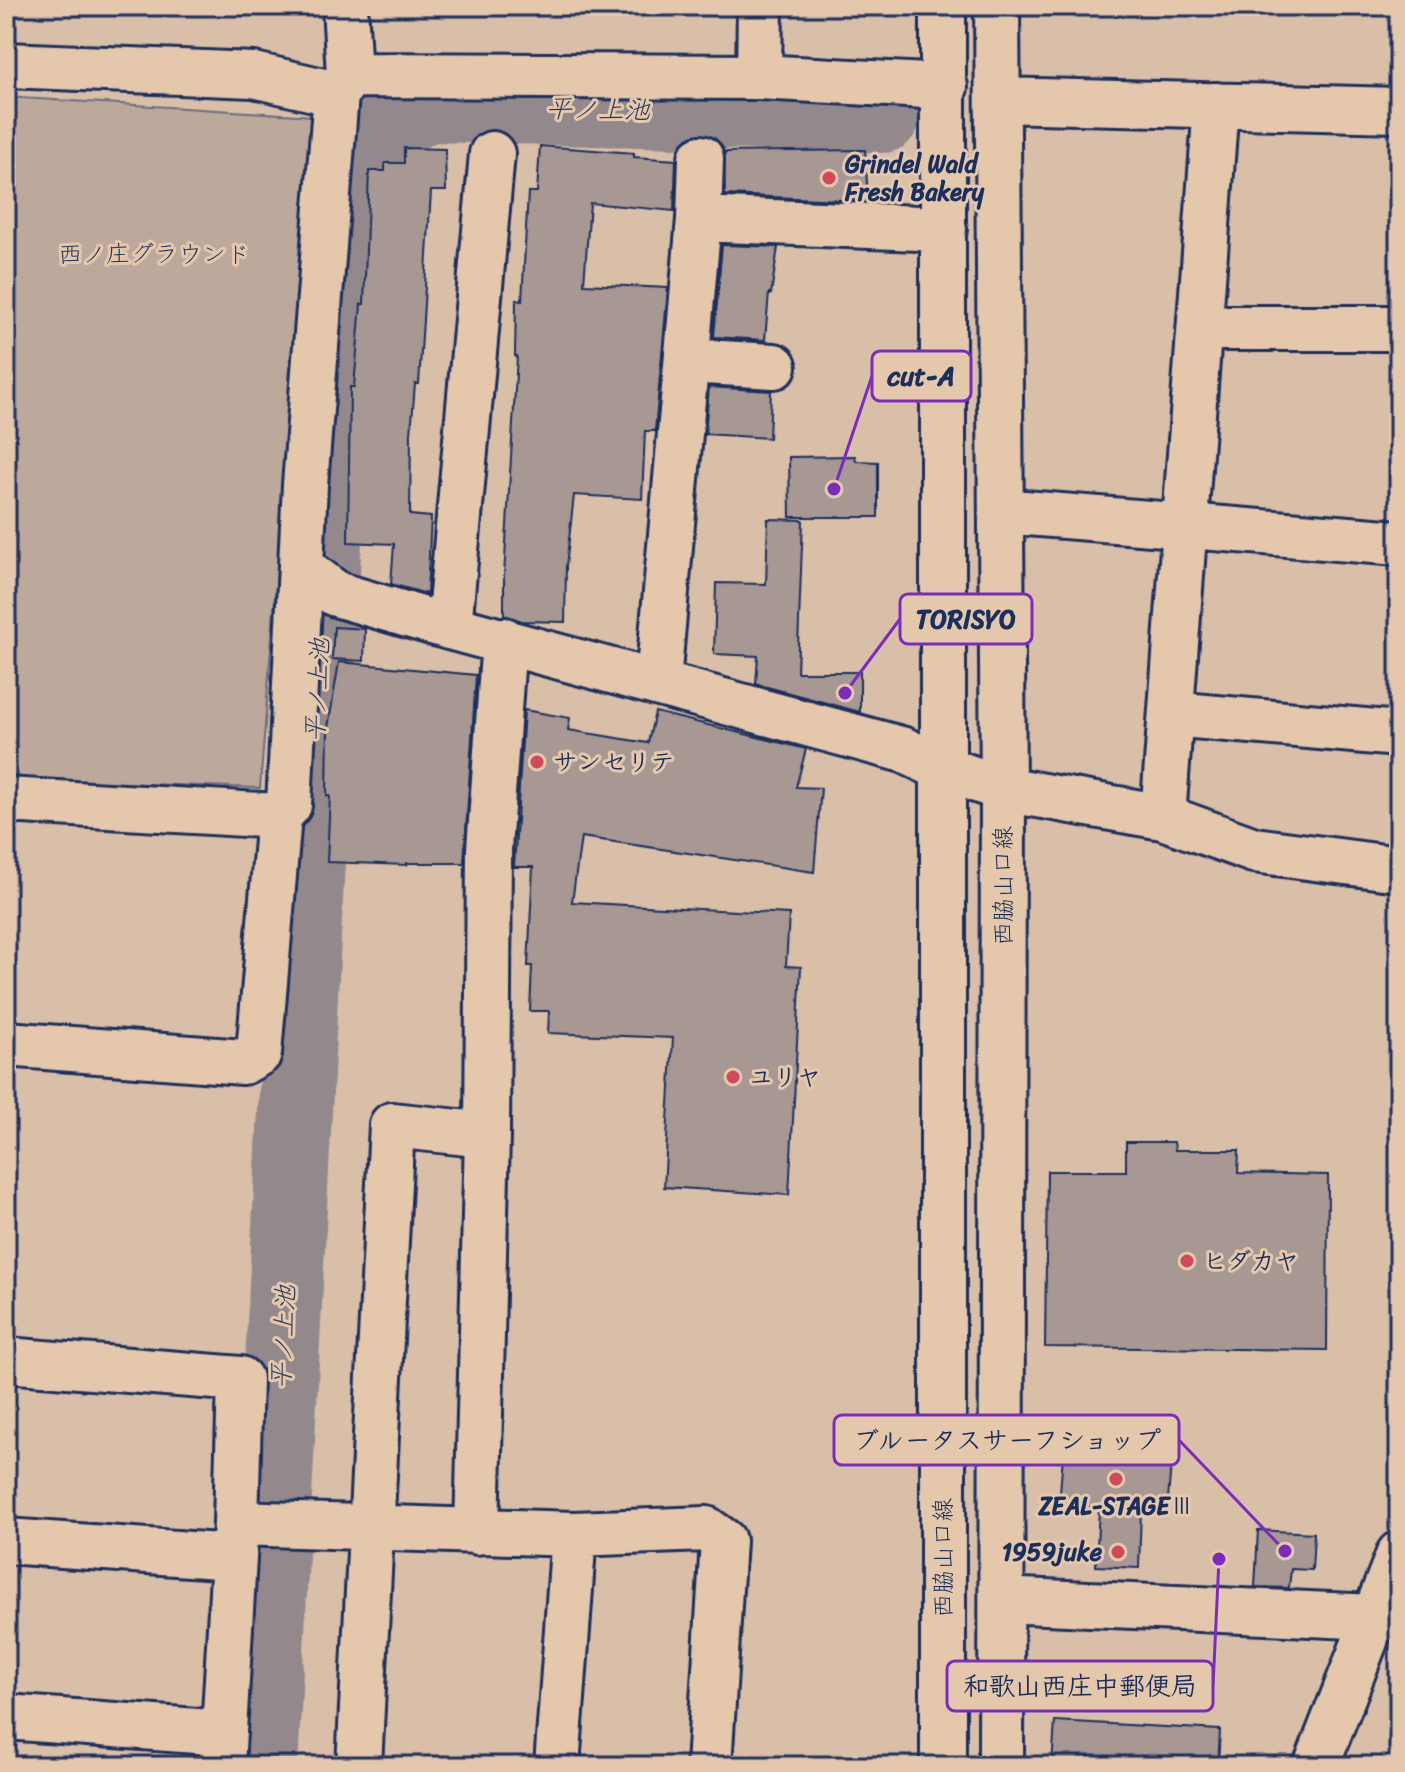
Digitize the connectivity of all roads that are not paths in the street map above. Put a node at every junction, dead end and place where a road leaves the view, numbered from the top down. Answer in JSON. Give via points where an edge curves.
{"nodes":[{"id":1,"x":345,"y":6,"type":"edge"},
{"id":2,"x":760,"y":6,"type":"edge"},
{"id":3,"x":943,"y":6,"type":"edge"},
{"id":4,"x":997,"y":6,"type":"edge"},
{"id":5,"x":6,"y":65,"type":"edge"},
{"id":6,"x":759,"y":77,"type":"junction"},
{"id":7,"x":342,"y":85,"type":"junction"},
{"id":8,"x":945,"y":87,"type":"junction"},
{"id":9,"x":998,"y":100,"type":"junction"},
{"id":10,"x":1216,"y":105,"type":"junction"},
{"id":11,"x":1399,"y":110,"type":"edge"},
{"id":12,"x":492,"y":154,"type":"dead end"},
{"id":13,"x":701,"y":158,"type":"dead end"},
{"id":14,"x":699,"y":219,"type":"junction"},
{"id":15,"x":944,"y":229,"type":"junction"},
{"id":16,"x":1200,"y":328,"type":"junction"},
{"id":17,"x":1399,"y":328,"type":"edge"},
{"id":18,"x":687,"y":361,"type":"junction"},
{"id":19,"x":774,"y":366,"type":"dead end"},
{"id":20,"x":1001,"y":511,"type":"junction"},
{"id":21,"x":1186,"y":526,"type":"junction"},
{"id":22,"x":1399,"y":543,"type":"edge"},
{"id":23,"x":301,"y":567,"type":"junction"},
{"id":24,"x":449,"y":627,"type":"junction"},
{"id":25,"x":504,"y":640,"type":"junction"},
{"id":26,"x":658,"y":682,"type":"junction"},
{"id":27,"x":1171,"y":714,"type":"junction"},
{"id":28,"x":1399,"y":734,"type":"edge"},
{"id":29,"x":942,"y":768,"type":"junction"},
{"id":30,"x":1003,"y":789,"type":"junction"},
{"id":31,"x":6,"y":800,"type":"edge"},
{"id":32,"x":279,"y":816,"type":"junction"},
{"id":33,"x":1163,"y":817,"type":"junction"},
{"id":34,"x":1399,"y":869,"type":"edge"},
{"id":35,"x":6,"y":1044,"type":"edge"},
{"id":36,"x":487,"y":1135,"type":"junction"},
{"id":37,"x":6,"y":1360,"type":"edge"},
{"id":38,"x":371,"y":1529,"type":"junction"},
{"id":39,"x":253,"y":1532,"type":"junction"},
{"id":40,"x":477,"y":1532,"type":"junction"},
{"id":41,"x":574,"y":1534,"type":"junction"},
{"id":42,"x":6,"y":1541,"type":"edge"},
{"id":43,"x":1399,"y":1554,"type":"edge"},
{"id":44,"x":1002,"y":1600,"type":"junction"},
{"id":45,"x":1374,"y":1617,"type":"junction"},
{"id":46,"x":6,"y":1717,"type":"edge"},
{"id":47,"x":223,"y":1749,"type":"edge"},
{"id":48,"x":359,"y":1766,"type":"edge"},
{"id":49,"x":557,"y":1766,"type":"edge"},
{"id":50,"x":709,"y":1766,"type":"edge"},
{"id":51,"x":943,"y":1766,"type":"edge"},
{"id":52,"x":1001,"y":1766,"type":"edge"},
{"id":53,"x":1316,"y":1766,"type":"edge"}],
"edges":[{"from":1,"to":7,"type":"street"},
{"from":2,"to":6,"type":"street"},
{"from":3,"to":8,"type":"street","name":"西脇山口線"},
{"from":4,"to":9,"type":"street","name":"西脇山口線"},
{"from":5,"to":7,"type":"street","via":[[254,75]]},
{"from":6,"to":7,"type":"street"},
{"from":6,"to":8,"type":"street"},
{"from":7,"to":23,"type":"street"},
{"from":8,"to":15,"type":"street","name":"西脇山口線"},
{"from":9,"to":10,"type":"street"},
{"from":9,"to":20,"type":"street","name":"西脇山口線"},
{"from":10,"to":11,"type":"street"},
{"from":10,"to":16,"type":"street"},
{"from":12,"to":24,"type":"street"},
{"from":13,"to":14,"type":"street"},
{"from":14,"to":15,"type":"street"},
{"from":14,"to":18,"type":"street"},
{"from":15,"to":29,"type":"street","name":"西脇山口線"},
{"from":16,"to":17,"type":"street"},
{"from":16,"to":21,"type":"street"},
{"from":18,"to":19,"type":"street"},
{"from":18,"to":26,"type":"street"},
{"from":20,"to":21,"type":"street"},
{"from":20,"to":30,"type":"street","name":"西脇山口線"},
{"from":21,"to":22,"type":"street"},
{"from":21,"to":27,"type":"street"},
{"from":23,"to":24,"type":"street","via":[[336,594]]},
{"from":23,"to":32,"type":"street","via":[[289,805]]},
{"from":24,"to":25,"type":"street"},
{"from":25,"to":26,"type":"street"},
{"from":25,"to":36,"type":"street","via":[[489,849]]},
{"from":26,"to":29,"type":"street","via":[[904,750]]},
{"from":27,"to":28,"type":"street"},
{"from":27,"to":33,"type":"street"},
{"from":29,"to":30,"type":"street"},
{"from":29,"to":51,"type":"street","name":"西脇山口線"},
{"from":30,"to":33,"type":"street"},
{"from":30,"to":44,"type":"street","name":"西脇山口線"},
{"from":31,"to":32,"type":"street"},
{"from":32,"to":35,"type":"street","via":[[259,1053],[243,1062]]},
{"from":33,"to":34,"type":"street","via":[[1254,850]]},
{"from":36,"to":38,"type":"street","via":[[392,1125]]},
{"from":36,"to":40,"type":"street"},
{"from":37,"to":39,"type":"street","via":[[240,1379]]},
{"from":38,"to":39,"type":"street"},
{"from":38,"to":40,"type":"street"},
{"from":38,"to":48,"type":"street"},
{"from":39,"to":42,"type":"street"},
{"from":39,"to":47,"type":"street"},
{"from":40,"to":41,"type":"street"},
{"from":41,"to":49,"type":"street"},
{"from":41,"to":50,"type":"street","via":[[706,1529],[723,1541]]},
{"from":43,"to":45,"type":"street"},
{"from":44,"to":45,"type":"street"},
{"from":44,"to":52,"type":"street","name":"西脇山口線"},
{"from":45,"to":53,"type":"street"},
{"from":46,"to":47,"type":"street"}]}
